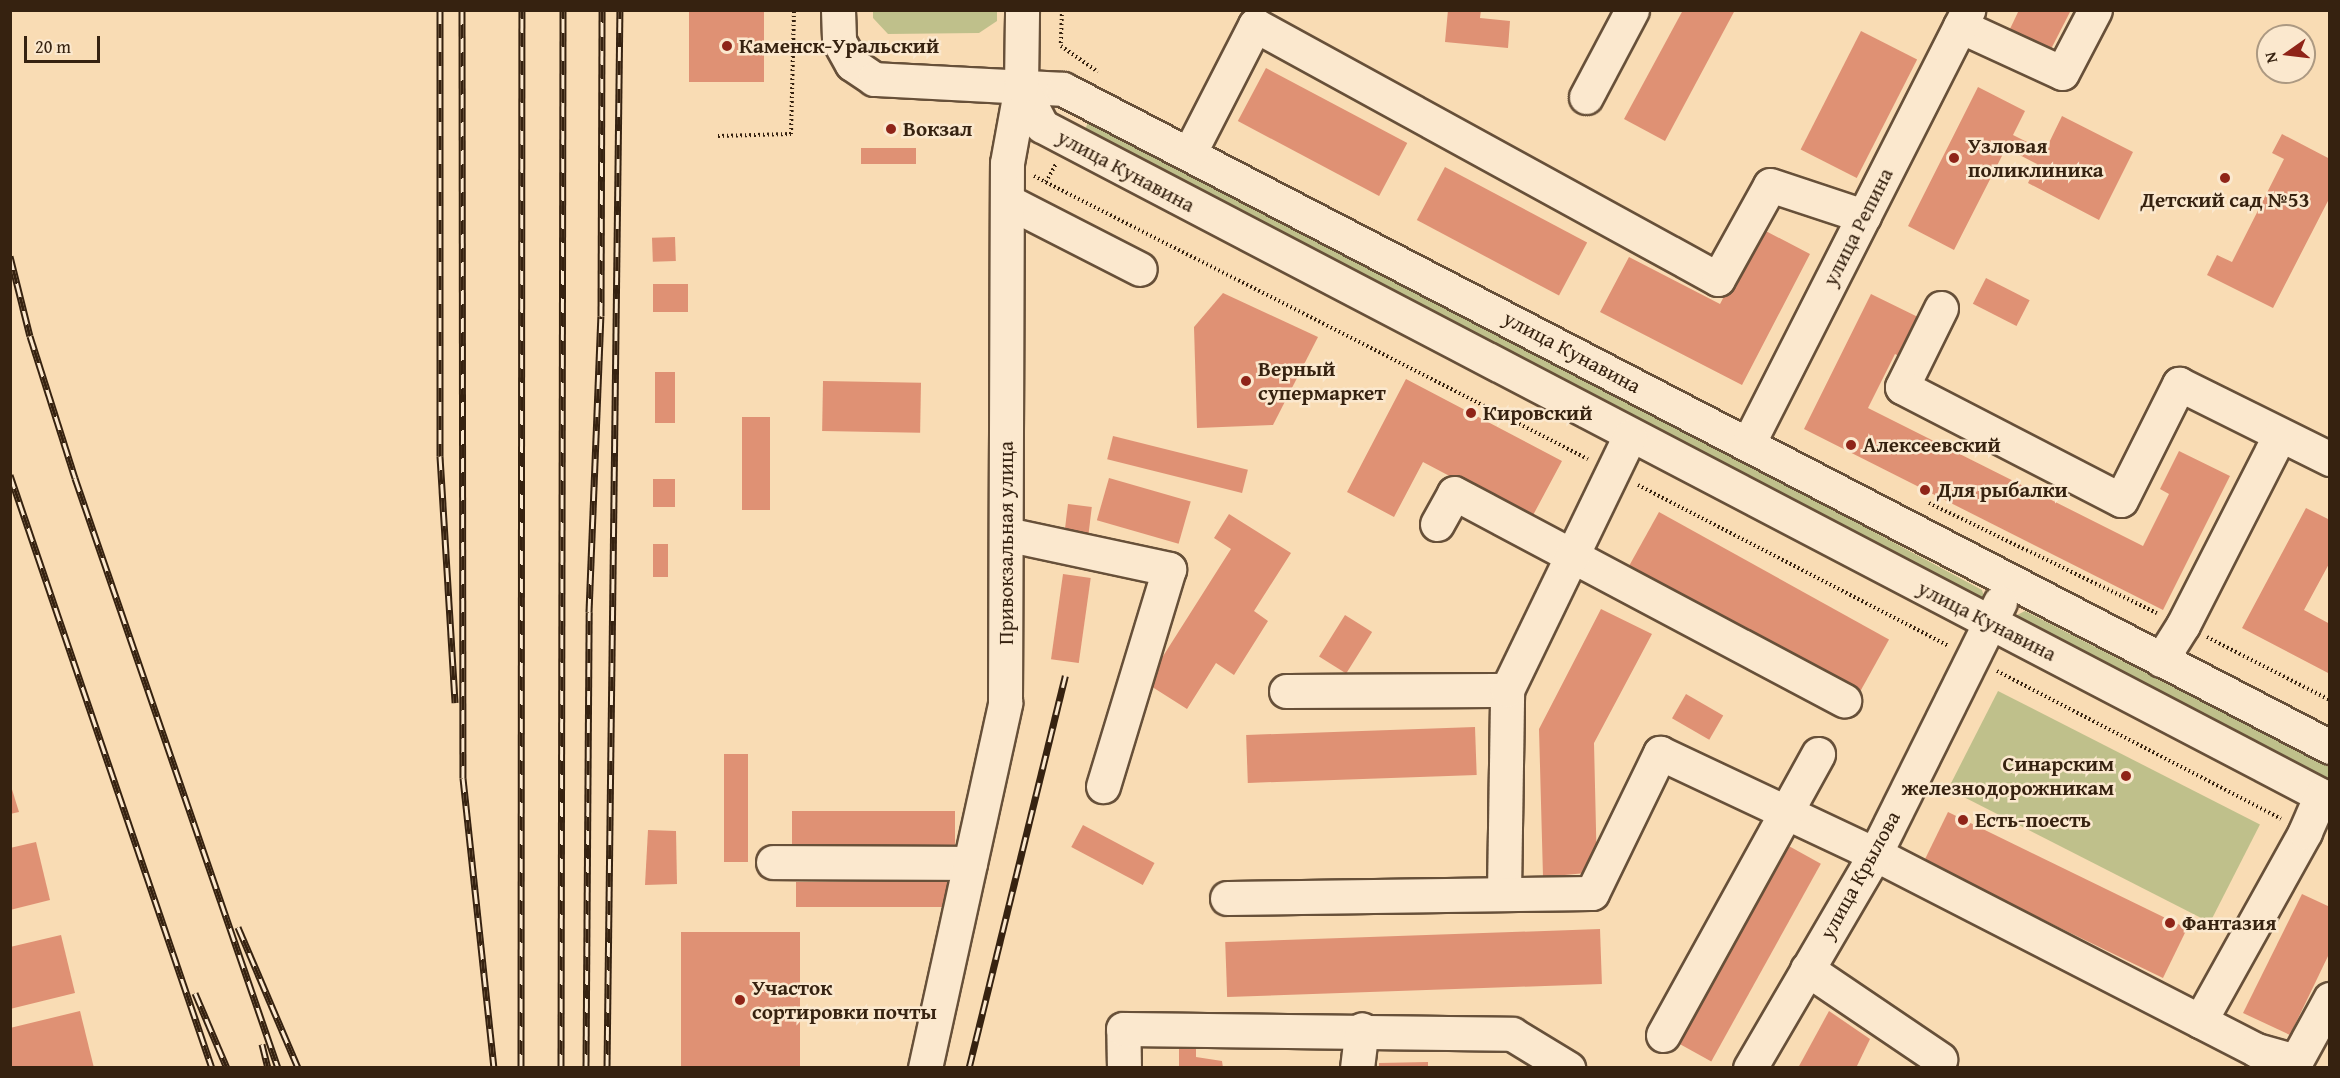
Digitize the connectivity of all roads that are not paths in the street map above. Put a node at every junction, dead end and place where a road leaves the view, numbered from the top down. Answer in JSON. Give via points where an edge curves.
{"nodes":[{"id":1,"x":838,"y":10,"type":"edge"},
{"id":2,"x":1022,"y":10,"type":"edge"},
{"id":3,"x":1632,"y":10,"type":"edge"},
{"id":4,"x":2095,"y":10,"type":"edge"},
{"id":5,"x":1964,"y":18,"type":"edge"},
{"id":6,"x":1021,"y":86,"type":"junction"},
{"id":7,"x":1586,"y":97,"type":"dead end"},
{"id":8,"x":1190,"y":152,"type":"junction"},
{"id":9,"x":1007,"y":201,"type":"junction"},
{"id":10,"x":1864,"y":216,"type":"junction"},
{"id":11,"x":1140,"y":269,"type":"dead end"},
{"id":12,"x":1941,"y":308,"type":"dead end"},
{"id":13,"x":2280,"y":435,"type":"junction"},
{"id":14,"x":1630,"y":436,"type":"junction"},
{"id":15,"x":1748,"y":444,"type":"junction"},
{"id":16,"x":2330,"y":459,"type":"edge"},
{"id":17,"x":1437,"y":524,"type":"dead end"},
{"id":18,"x":1006,"y":534,"type":"junction"},
{"id":19,"x":1573,"y":557,"type":"junction"},
{"id":20,"x":2009,"y":582,"type":"junction"},
{"id":21,"x":1990,"y":622,"type":"junction"},
{"id":22,"x":2161,"y":660,"type":"junction"},
{"id":23,"x":1507,"y":690,"type":"junction"},
{"id":24,"x":1286,"y":691,"type":"dead end"},
{"id":25,"x":1844,"y":700,"type":"dead end"},
{"id":26,"x":2330,"y":747,"type":"edge"},
{"id":27,"x":1818,"y":754,"type":"dead end"},
{"id":28,"x":1103,"y":786,"type":"dead end"},
{"id":29,"x":2325,"y":798,"type":"edge"},
{"id":30,"x":1787,"y":811,"type":"junction"},
{"id":31,"x":1875,"y":854,"type":"junction"},
{"id":32,"x":773,"y":862,"type":"dead end"},
{"id":33,"x":970,"y":863,"type":"junction"},
{"id":34,"x":1504,"y":892,"type":"junction"},
{"id":35,"x":1227,"y":898,"type":"dead end"},
{"id":36,"x":1808,"y":969,"type":"junction"},
{"id":37,"x":2330,"y":999,"type":"edge"},
{"id":38,"x":2200,"y":1021,"type":"junction"},
{"id":39,"x":1362,"y":1029,"type":"junction"},
{"id":40,"x":1663,"y":1035,"type":"dead end"},
{"id":41,"x":1940,"y":1059,"type":"dead end"},
{"id":42,"x":2258,"y":1059,"type":"edge"},
{"id":43,"x":926,"y":1068,"type":"edge"},
{"id":44,"x":1124,"y":1068,"type":"edge"},
{"id":45,"x":1357,"y":1068,"type":"edge"},
{"id":46,"x":1568,"y":1068,"type":"edge"},
{"id":47,"x":1750,"y":1068,"type":"edge"}],
"edges":[{"from":1,"to":6,"type":"street","via":[[838,41],[852,64],[874,79]]},
{"from":2,"to":6,"type":"street","name":"Привокзальная улица"},
{"from":3,"to":7,"type":"street"},
{"from":4,"to":5,"type":"street","via":[[2062,73]]},
{"from":5,"to":10,"type":"street","name":"улица Репина"},
{"from":6,"to":8,"type":"street","name":"улица Кунавина","via":[[1063,89]]},
{"from":6,"to":9,"type":"street","name":"Привокзальная улица","via":[[1007,163]]},
{"from":6,"to":14,"type":"street","name":"улица Кунавина","via":[[1042,126]]},
{"from":8,"to":10,"type":"street","via":[[1254,25],[1718,279],[1770,185]]},
{"from":8,"to":15,"type":"street","name":"улица Кунавина"},
{"from":9,"to":11,"type":"street"},
{"from":9,"to":18,"type":"street","name":"Привокзальная улица"},
{"from":10,"to":15,"type":"street","name":"улица Репина"},
{"from":12,"to":13,"type":"street","via":[[1902,387],[2121,500],[2179,384]]},
{"from":13,"to":16,"type":"street"},
{"from":13,"to":22,"type":"street","via":[[2183,625]]},
{"from":14,"to":19,"type":"street"},
{"from":14,"to":21,"type":"street","name":"улица Кунавина"},
{"from":15,"to":20,"type":"street","name":"улица Кунавина"},
{"from":17,"to":19,"type":"street","via":[[1454,494]]},
{"from":18,"to":28,"type":"street","via":[[1169,569]]},
{"from":18,"to":33,"type":"street","name":"Привокзальная улица","via":[[1005,703]]},
{"from":19,"to":23,"type":"street"},
{"from":19,"to":25,"type":"street"},
{"from":20,"to":21,"type":"street","name":"улица Крылова"},
{"from":20,"to":22,"type":"street","name":"улица Кунавина"},
{"from":21,"to":29,"type":"street","name":"улица Кунавина"},
{"from":21,"to":31,"type":"street","name":"улица Крылова"},
{"from":22,"to":26,"type":"street","name":"улица Кунавина"},
{"from":23,"to":24,"type":"street"},
{"from":23,"to":34,"type":"street"},
{"from":27,"to":30,"type":"street"},
{"from":29,"to":38,"type":"street"},
{"from":30,"to":31,"type":"street"},
{"from":30,"to":34,"type":"street","via":[[1660,753],[1592,893]]},
{"from":30,"to":40,"type":"street"},
{"from":31,"to":36,"type":"street","name":"улица Крылова"},
{"from":31,"to":38,"type":"street"},
{"from":32,"to":33,"type":"street"},
{"from":33,"to":43,"type":"street","name":"Привокзальная улица"},
{"from":34,"to":35,"type":"street"},
{"from":36,"to":41,"type":"street"},
{"from":36,"to":47,"type":"street","name":"улица Крылова"},
{"from":37,"to":42,"type":"street","via":[[2296,1061]]},
{"from":38,"to":42,"type":"street"},
{"from":39,"to":44,"type":"street","via":[[1123,1029]]},
{"from":39,"to":45,"type":"street"},
{"from":39,"to":46,"type":"street","via":[[1512,1034]]}]}
